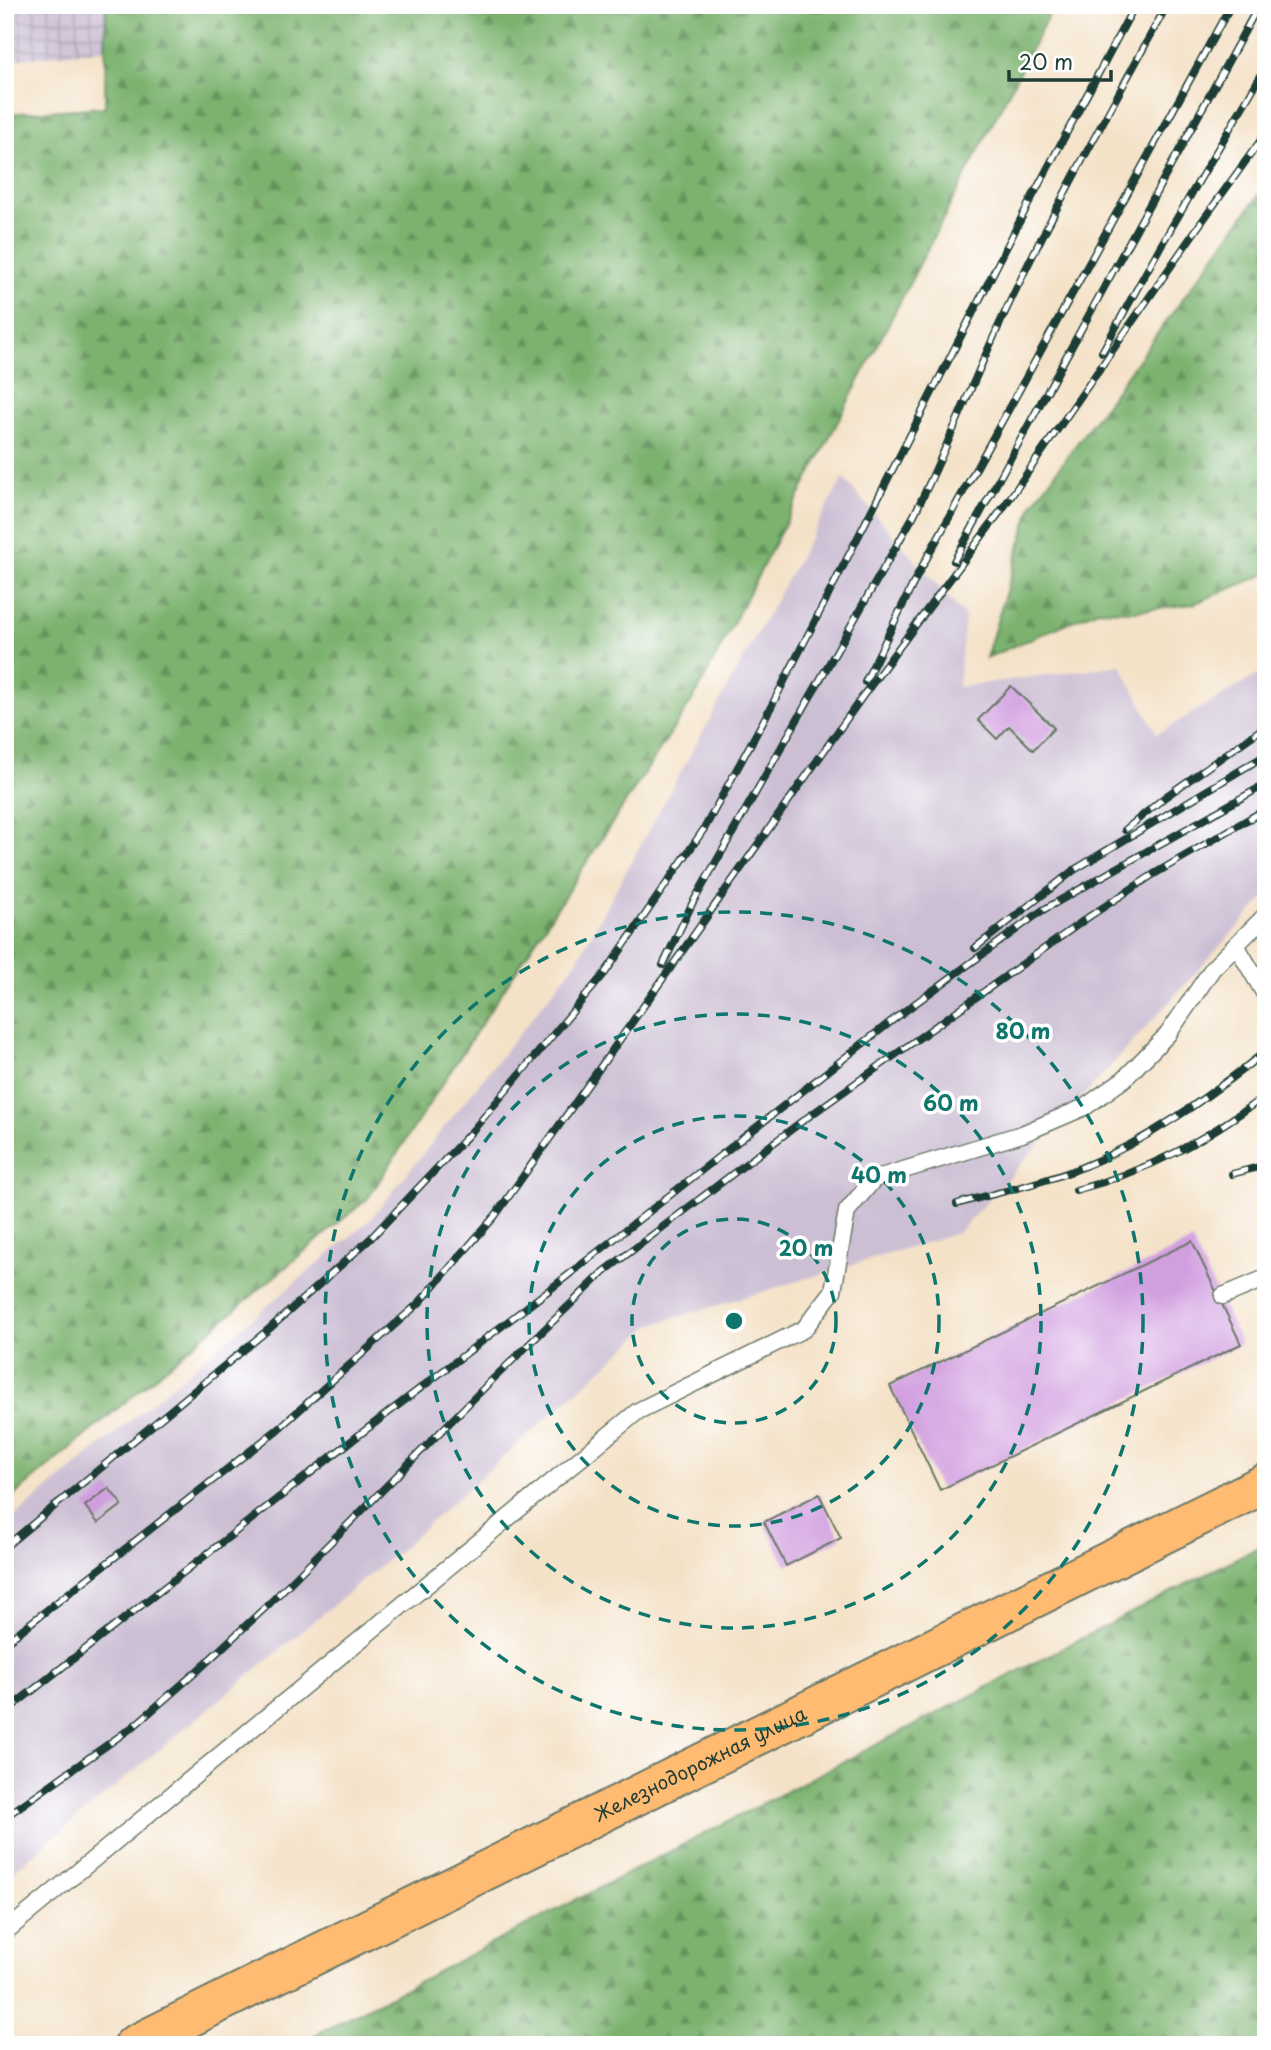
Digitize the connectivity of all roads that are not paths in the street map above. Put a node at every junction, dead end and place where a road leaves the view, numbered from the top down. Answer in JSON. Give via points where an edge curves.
{"nodes":[{"id":1,"x":1266,"y":915,"type":"edge"},
{"id":2,"x":1236,"y":945,"type":"junction"},
{"id":3,"x":1266,"y":996,"type":"edge"},
{"id":4,"x":1266,"y":1278,"type":"edge"},
{"id":5,"x":1223,"y":1296,"type":"dead end"},
{"id":6,"x":1266,"y":1483,"type":"edge"},
{"id":7,"x":5,"y":1932,"type":"edge"},
{"id":8,"x":134,"y":2045,"type":"edge"}],
"edges":[{"from":1,"to":2,"type":"lane"},
{"from":2,"to":3,"type":"lane"},
{"from":2,"to":7,"type":"lane","via":[[1213,968],[1168,1034],[1124,1079],[1085,1107],[1022,1134],[874,1180],[847,1210],[833,1291],[804,1329],[638,1411]]},
{"from":4,"to":5,"type":"lane"},
{"from":6,"to":8,"type":"main road","name":"Железнодорожная улица"}]}
